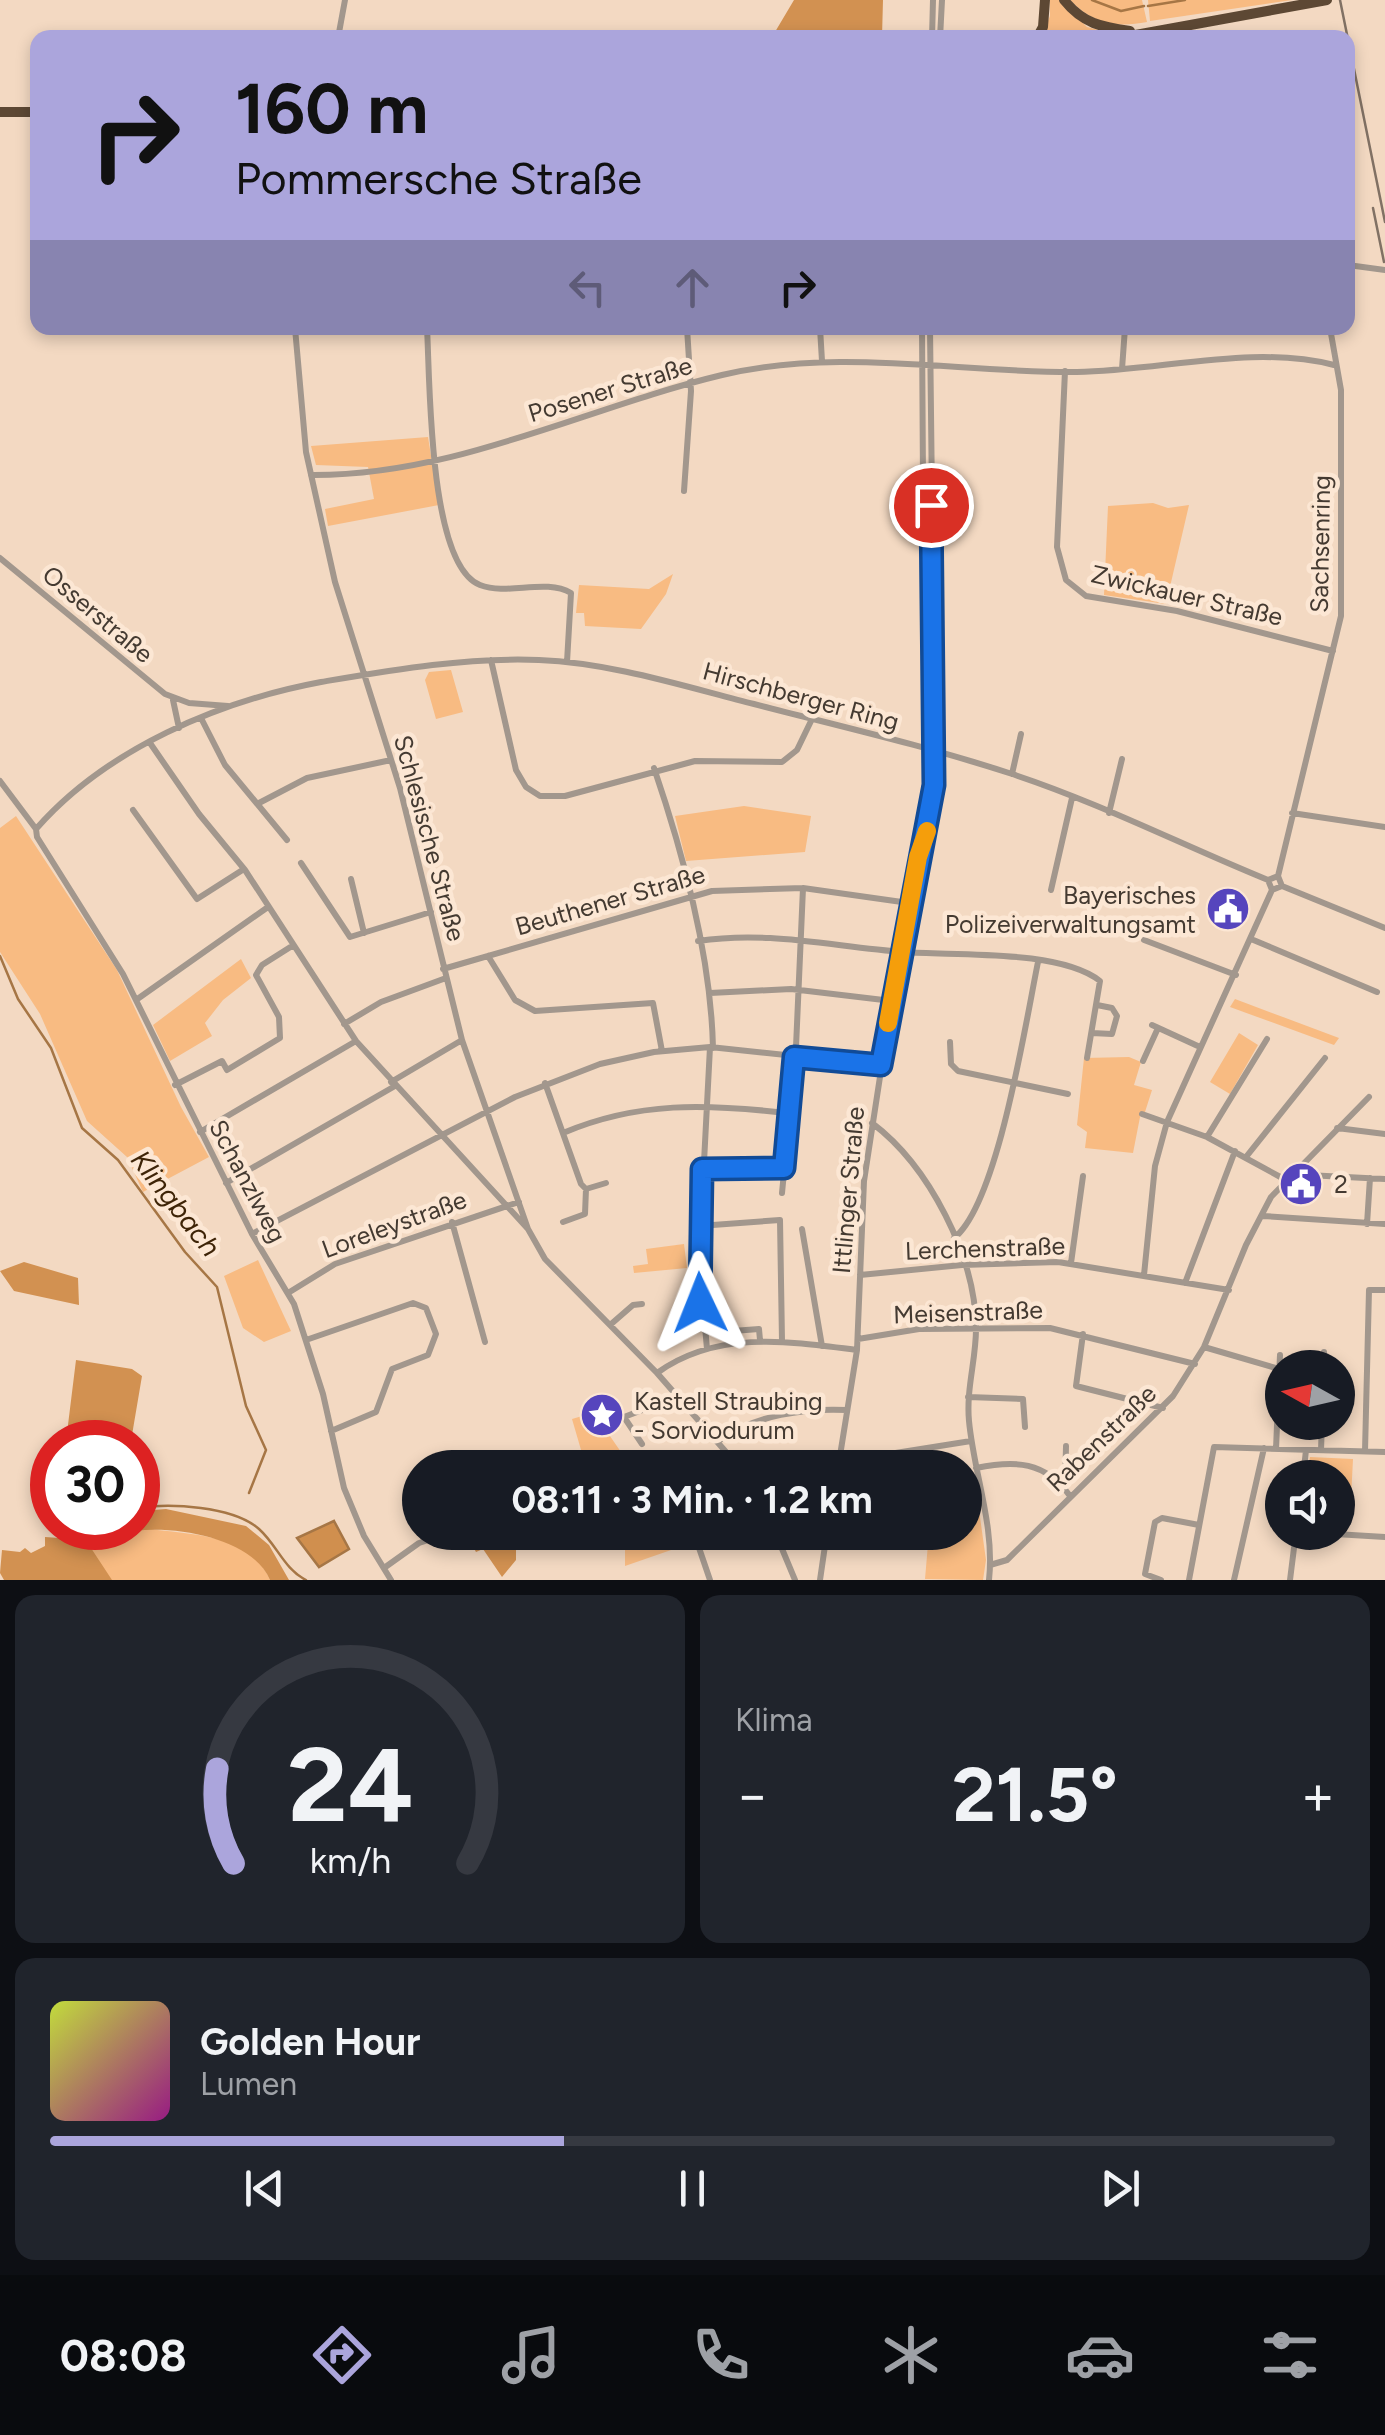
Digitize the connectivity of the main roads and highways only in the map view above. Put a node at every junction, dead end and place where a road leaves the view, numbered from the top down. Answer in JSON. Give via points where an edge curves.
{"nodes":[{"id":1,"x":1046,"y":0,"type":"edge"},
{"id":2,"x":1064,"y":0,"type":"edge"},
{"id":3,"x":1325,"y":0,"type":"edge"},
{"id":4,"x":1041,"y":30,"type":"edge"},
{"id":5,"x":1116,"y":30,"type":"edge"},
{"id":6,"x":1158,"y":30,"type":"edge"},
{"id":7,"x":0,"y":112,"type":"edge"},
{"id":8,"x":30,"y":112,"type":"edge"}],
"edges":[{"from":1,"to":4,"type":"highway"},
{"from":2,"to":5,"type":"highway","via":[[1100,28]]},
{"from":3,"to":6,"type":"highway"},
{"from":7,"to":8,"type":"highway"}]}
